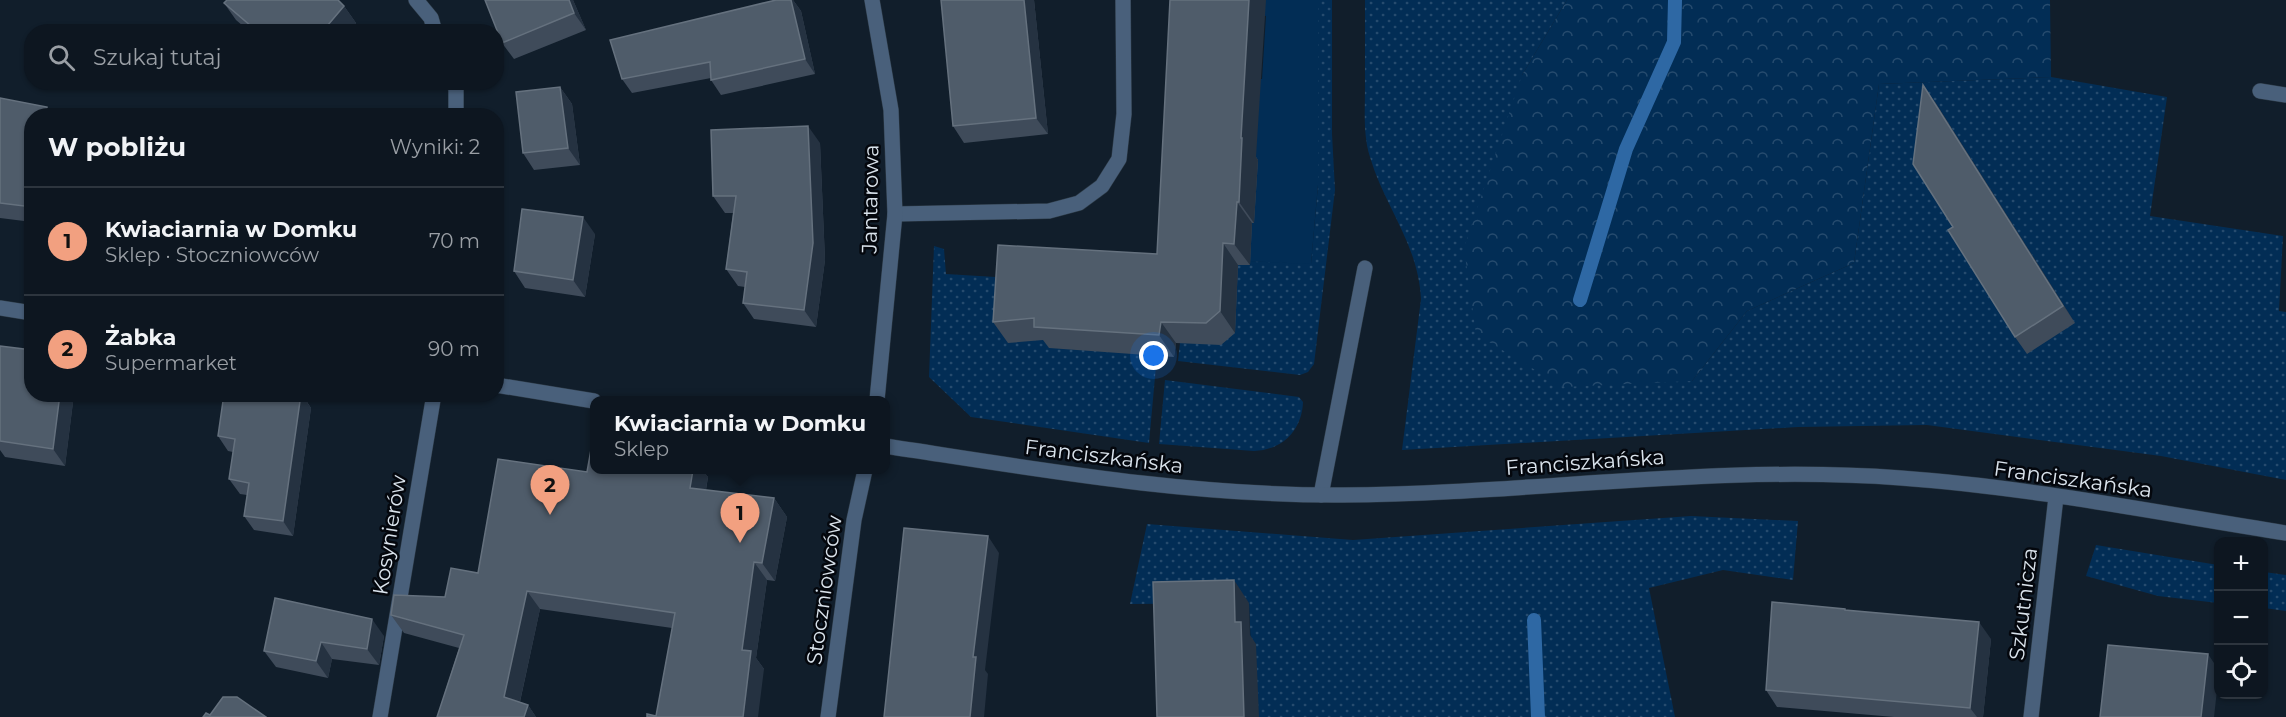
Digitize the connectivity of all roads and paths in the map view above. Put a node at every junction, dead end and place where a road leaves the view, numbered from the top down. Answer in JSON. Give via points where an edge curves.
{"nodes":[{"id":1,"x":416,"y":0,"type":"edge"},
{"id":2,"x":872,"y":0,"type":"edge"},
{"id":3,"x":1123,"y":0,"type":"edge"},
{"id":4,"x":433,"y":24,"type":"edge"},
{"id":5,"x":456,"y":90,"type":"edge"},
{"id":6,"x":2260,"y":91,"type":"dead end"},
{"id":7,"x":2286,"y":95,"type":"edge"},
{"id":8,"x":456,"y":108,"type":"edge"},
{"id":9,"x":895,"y":214,"type":"junction"},
{"id":10,"x":1365,"y":268,"type":"dead end"},
{"id":11,"x":0,"y":309,"type":"edge"},
{"id":12,"x":24,"y":312,"type":"edge"},
{"id":13,"x":504,"y":386,"type":"edge"},
{"id":14,"x":878,"y":396,"type":"edge"},
{"id":15,"x":590,"y":399,"type":"edge"},
{"id":16,"x":433,"y":402,"type":"edge"},
{"id":17,"x":890,"y":447,"type":"edge"},
{"id":18,"x":865,"y":474,"type":"edge"},
{"id":19,"x":1321,"y":495,"type":"junction"},
{"id":20,"x":2056,"y":497,"type":"junction"},
{"id":21,"x":2286,"y":533,"type":"edge"},
{"id":22,"x":380,"y":717,"type":"edge"},
{"id":23,"x":828,"y":717,"type":"edge"},
{"id":24,"x":2031,"y":717,"type":"edge"}],
"edges":[{"from":1,"to":4,"type":"street"},
{"from":2,"to":9,"type":"street","name":"Jantarowa","via":[[891,110]]},
{"from":3,"to":9,"type":"street","via":[[1124,114],[1119,159],[1102,186],[1079,203],[1049,212]]},
{"from":5,"to":8,"type":"street"},
{"from":6,"to":7,"type":"street"},
{"from":9,"to":14,"type":"street","name":"Jantarowa"},
{"from":10,"to":19,"type":"street"},
{"from":11,"to":12,"type":"street"},
{"from":13,"to":15,"type":"street"},
{"from":16,"to":22,"type":"street","name":"Kosynierów"},
{"from":17,"to":19,"type":"street","name":"Franciszkańska","via":[[1123,482],[1250,494]]},
{"from":18,"to":23,"type":"street","name":"Stoczniowców","via":[[855,520]]},
{"from":19,"to":20,"type":"street","name":"Franciszkańska","via":[[1414,494],[1738,474],[1900,478]]},
{"from":20,"to":21,"type":"street","name":"Franciszkańska"},
{"from":20,"to":24,"type":"street","name":"Szkutnicza"}]}
